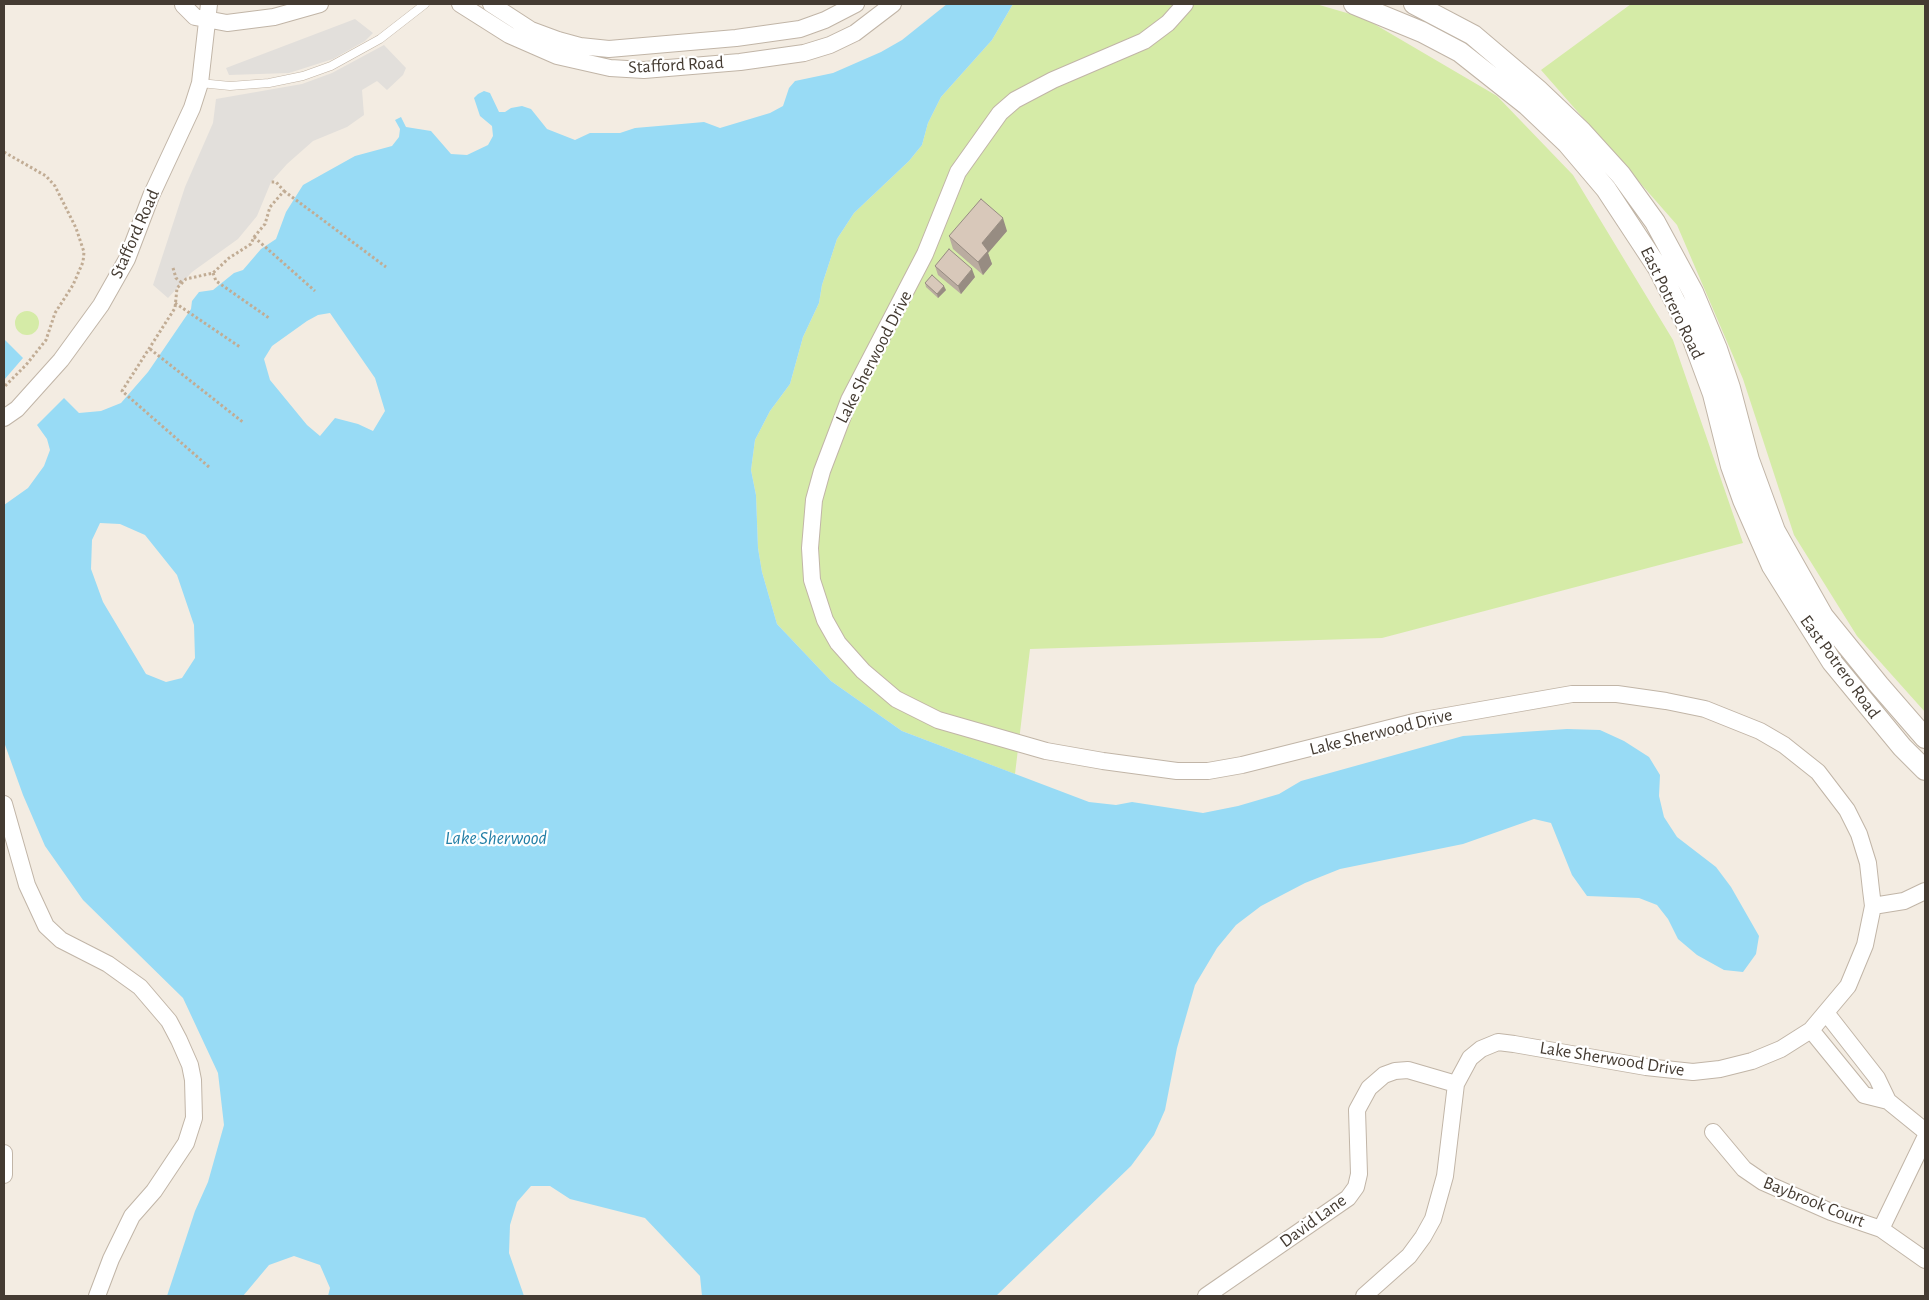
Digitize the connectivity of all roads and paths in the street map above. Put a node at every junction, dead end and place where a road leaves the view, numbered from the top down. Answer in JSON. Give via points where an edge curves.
{"nodes":[{"id":1,"x":180,"y":4,"type":"edge"},
{"id":2,"x":320,"y":4,"type":"edge"},
{"id":3,"x":425,"y":4,"type":"edge"},
{"id":4,"x":460,"y":4,"type":"edge"},
{"id":5,"x":491,"y":4,"type":"edge"},
{"id":6,"x":856,"y":4,"type":"edge"},
{"id":7,"x":892,"y":4,"type":"edge"},
{"id":8,"x":1185,"y":4,"type":"edge"},
{"id":9,"x":1354,"y":4,"type":"edge"},
{"id":10,"x":1414,"y":4,"type":"edge"},
{"id":11,"x":208,"y":12,"type":"edge"},
{"id":12,"x":200,"y":83,"type":"junction"},
{"id":13,"x":4,"y":152,"type":"edge"},
{"id":14,"x":271,"y":182,"type":"dead end"},
{"id":15,"x":284,"y":191,"type":"junction"},
{"id":16,"x":254,"y":237,"type":"junction"},
{"id":17,"x":386,"y":267,"type":"dead end"},
{"id":18,"x":173,"y":268,"type":"dead end"},
{"id":19,"x":214,"y":273,"type":"junction"},
{"id":20,"x":182,"y":283,"type":"junction"},
{"id":21,"x":315,"y":291,"type":"dead end"},
{"id":22,"x":175,"y":303,"type":"junction"},
{"id":23,"x":269,"y":318,"type":"dead end"},
{"id":24,"x":240,"y":346,"type":"dead end"},
{"id":25,"x":150,"y":349,"type":"junction"},
{"id":26,"x":4,"y":387,"type":"edge"},
{"id":27,"x":4,"y":418,"type":"edge"},
{"id":28,"x":244,"y":423,"type":"dead end"},
{"id":29,"x":209,"y":467,"type":"dead end"},
{"id":30,"x":1925,"y":738,"type":"edge"},
{"id":31,"x":1925,"y":770,"type":"edge"},
{"id":32,"x":4,"y":804,"type":"edge"},
{"id":33,"x":1925,"y":891,"type":"edge"},
{"id":34,"x":1873,"y":906,"type":"junction"},
{"id":35,"x":1828,"y":1014,"type":"junction"},
{"id":36,"x":1811,"y":1030,"type":"junction"},
{"id":37,"x":1456,"y":1084,"type":"junction"},
{"id":38,"x":1888,"y":1101,"type":"junction"},
{"id":39,"x":1925,"y":1131,"type":"edge"},
{"id":40,"x":1713,"y":1132,"type":"dead end"},
{"id":41,"x":1925,"y":1138,"type":"edge"},
{"id":42,"x":4,"y":1153,"type":"edge"},
{"id":43,"x":4,"y":1175,"type":"edge"},
{"id":44,"x":1881,"y":1229,"type":"junction"},
{"id":45,"x":1925,"y":1260,"type":"edge"},
{"id":46,"x":97,"y":1296,"type":"edge"},
{"id":47,"x":1206,"y":1296,"type":"edge"},
{"id":48,"x":1364,"y":1296,"type":"edge"}],
"edges":[{"from":1,"to":11,"type":"street","via":[[194,17]]},
{"from":2,"to":11,"type":"street","via":[[249,22],[227,23]]},
{"from":3,"to":12,"type":"lane","via":[[373,44],[331,66],[303,76],[230,86]]},
{"from":4,"to":7,"type":"street","name":"Stafford Road","via":[[509,35],[557,56],[610,68],[644,70],[804,53],[855,33]]},
{"from":5,"to":6,"type":"street","name":"Stafford Road","via":[[531,30],[580,46],[609,49],[800,29]]},
{"from":8,"to":34,"type":"street","name":"Lake Sherwood Drive","via":[[1168,24],[1144,41],[1015,100],[1000,113],[958,172],[925,254],[849,400],[814,500],[810,548],[812,580],[825,620],[838,643],[863,671],[896,699],[938,720],[1046,751],[1103,762],[1177,770],[1208,771],[1242,766],[1418,721],[1572,694],[1617,694],[1705,710],[1732,719],[1784,745],[1834,789],[1848,810],[1864,849]]},
{"from":9,"to":31,"type":"street","name":"East Potrero Road","via":[[1422,32],[1460,52],[1527,105],[1567,143],[1606,189],[1658,268],[1689,329],[1713,394],[1731,466],[1758,539],[1772,566],[1832,662]]},
{"from":10,"to":30,"type":"street","name":"East Potrero Road","via":[[1473,35],[1539,91],[1621,175],[1655,222],[1694,292],[1717,349],[1749,460],[1775,531],[1823,616]]},
{"from":11,"to":12,"type":"street","name":"Stafford Road"},
{"from":12,"to":27,"type":"street","name":"Stafford Road","via":[[127,258],[101,305],[61,360],[17,410]]},
{"from":13,"to":26,"type":"path","via":[[40,172],[55,186],[84,252],[74,285],[55,313],[46,340]]},
{"from":14,"to":15,"type":"path","via":[[276,182]]},
{"from":15,"to":16,"type":"path","via":[[270,207],[265,224]]},
{"from":15,"to":17,"type":"path"},
{"from":16,"to":19,"type":"path","via":[[250,244]]},
{"from":16,"to":21,"type":"path"},
{"from":18,"to":20,"type":"path","via":[[176,278]]},
{"from":19,"to":20,"type":"path","via":[[186,279]]},
{"from":19,"to":23,"type":"path","via":[[216,281]]},
{"from":20,"to":22,"type":"path","via":[[177,288]]},
{"from":22,"to":24,"type":"path"},
{"from":22,"to":25,"type":"path"},
{"from":25,"to":28,"type":"path"},
{"from":25,"to":29,"type":"path","via":[[122,391]]},
{"from":32,"to":46,"type":"street","via":[[27,885],[46,926],[61,940],[108,964],[140,988],[169,1022],[190,1065],[193,1080],[194,1118],[186,1143],[154,1191],[132,1216]]},
{"from":33,"to":34,"type":"street","via":[[1904,901]]},
{"from":34,"to":35,"type":"street","name":"Lake Sherwood Drive","via":[[1858,966]]},
{"from":35,"to":36,"type":"street","name":"Lake Sherwood Drive"},
{"from":35,"to":38,"type":"street","via":[[1877,1078]]},
{"from":36,"to":37,"type":"street","name":"Lake Sherwood Drive","via":[[1781,1049],[1752,1061],[1693,1072],[1498,1042],[1470,1058]]},
{"from":36,"to":38,"type":"street","via":[[1864,1095]]},
{"from":37,"to":47,"type":"street","name":"David Lane","via":[[1408,1070],[1384,1075],[1366,1092],[1357,1110],[1359,1174],[1356,1187],[1348,1198]]},
{"from":37,"to":48,"type":"street","name":"Lake Sherwood Drive","via":[[1444,1176],[1433,1219],[1409,1256]]},
{"from":38,"to":39,"type":"street"},
{"from":40,"to":44,"type":"street","name":"Baybrook Court","via":[[1744,1168],[1763,1182],[1831,1212]]},
{"from":41,"to":44,"type":"street"},
{"from":42,"to":43,"type":"street"},
{"from":44,"to":45,"type":"street","name":"Baybrook Court"}]}
